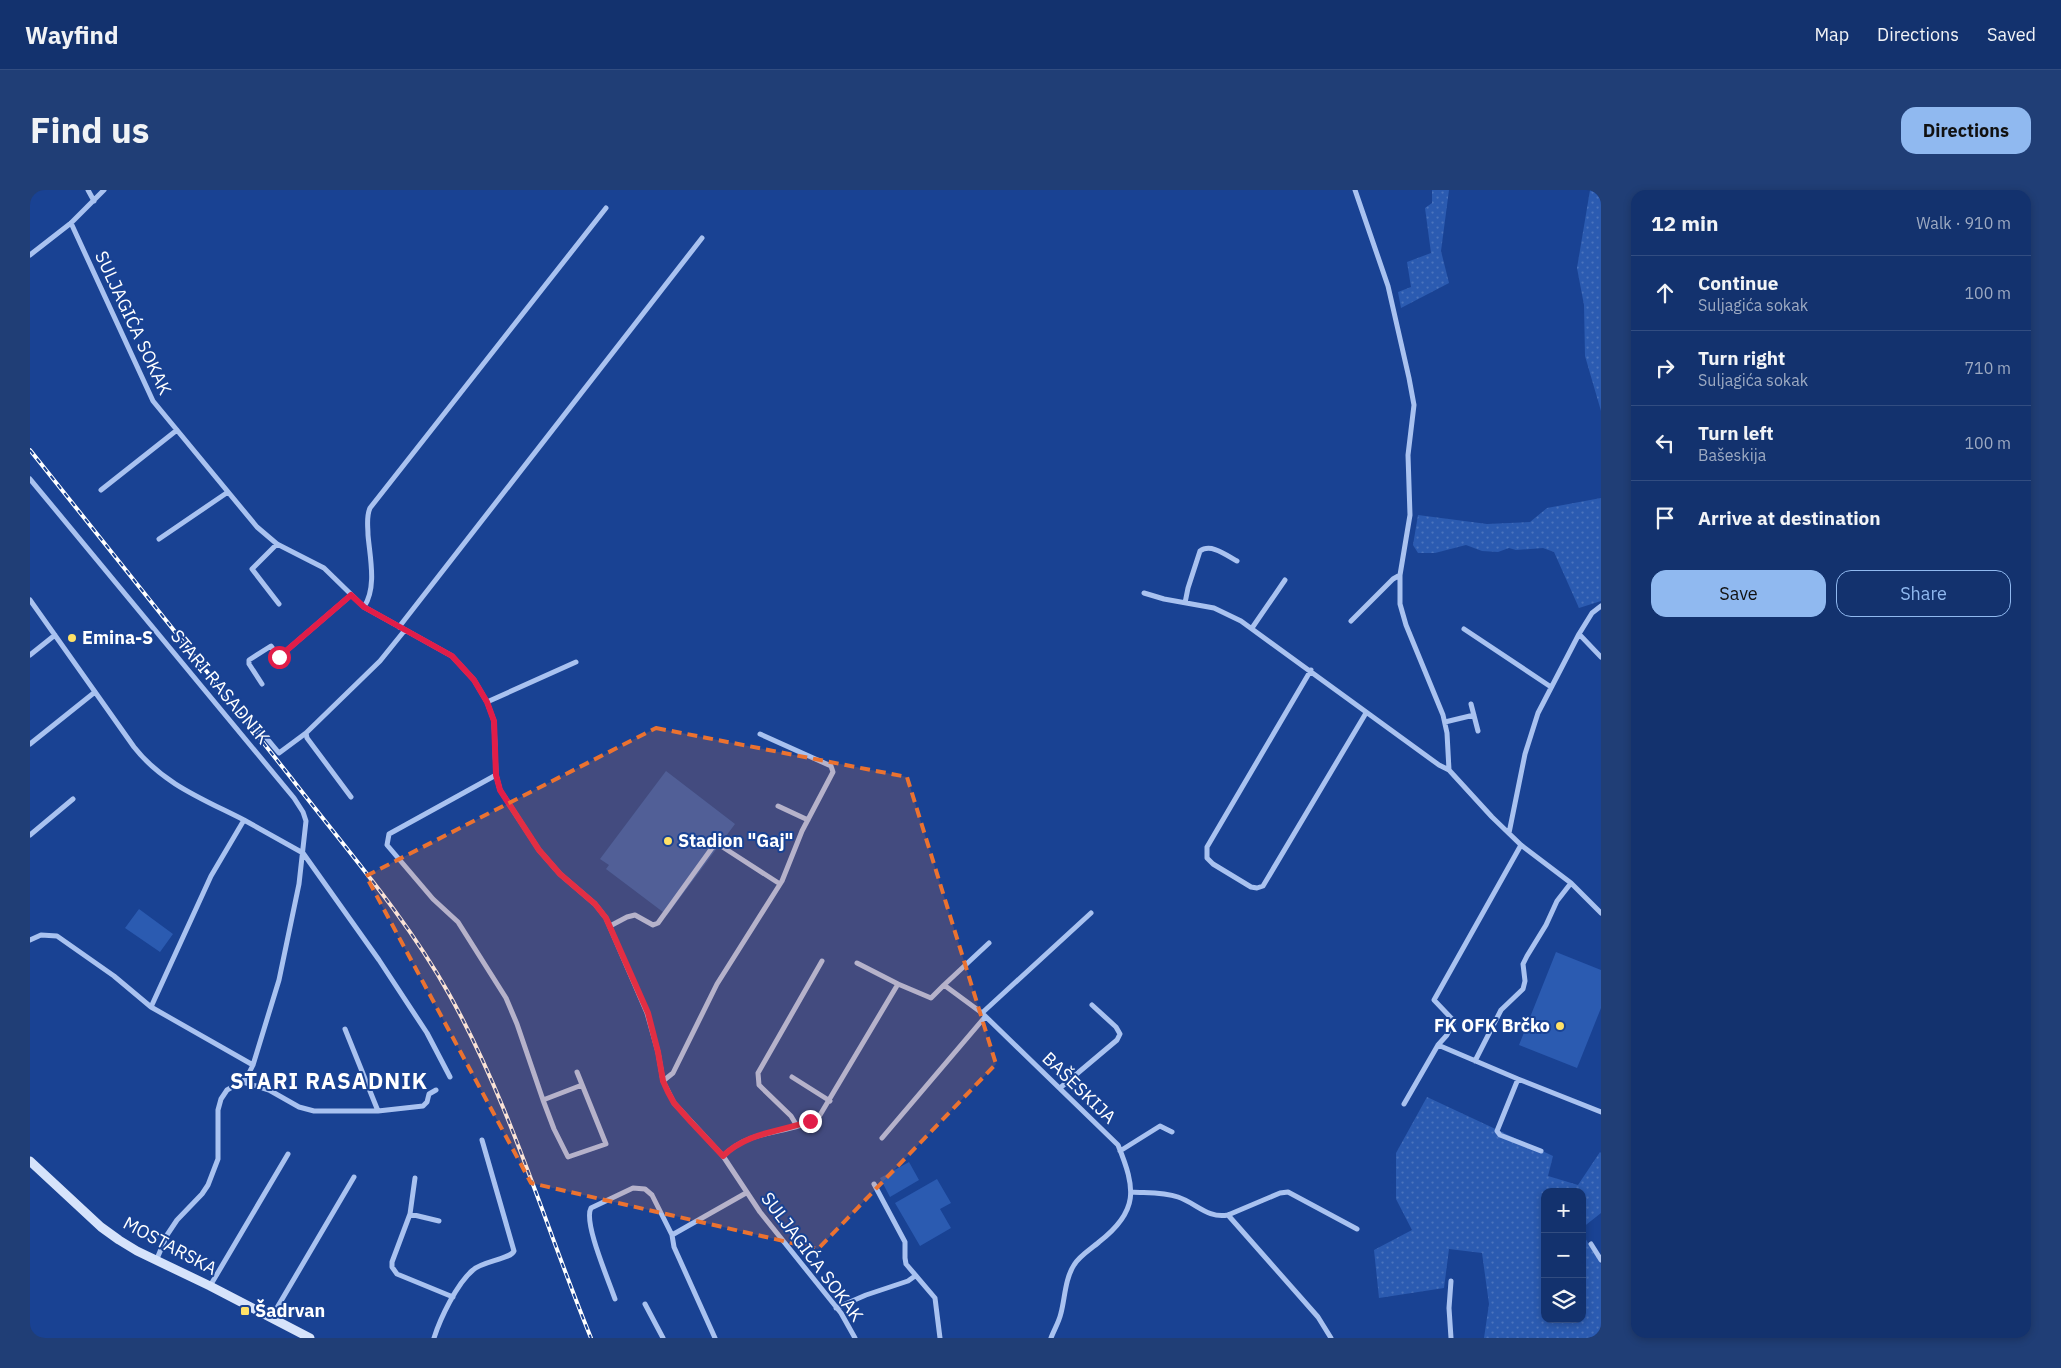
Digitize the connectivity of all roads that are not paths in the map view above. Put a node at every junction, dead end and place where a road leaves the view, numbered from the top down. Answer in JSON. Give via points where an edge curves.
{"nodes":[{"id":1,"x":88,"y":190,"type":"edge"},
{"id":2,"x":104,"y":190,"type":"edge"},
{"id":3,"x":1355,"y":190,"type":"edge"},
{"id":4,"x":94,"y":201,"type":"junction"},
{"id":5,"x":606,"y":208,"type":"dead end"},
{"id":6,"x":71,"y":222,"type":"junction"},
{"id":7,"x":702,"y":238,"type":"dead end"},
{"id":8,"x":30,"y":256,"type":"edge"},
{"id":9,"x":177,"y":430,"type":"junction"},
{"id":10,"x":30,"y":478,"type":"edge"},
{"id":11,"x":101,"y":490,"type":"dead end"},
{"id":12,"x":228,"y":492,"type":"junction"},
{"id":13,"x":159,"y":539,"type":"dead end"},
{"id":14,"x":276,"y":544,"type":"junction"},
{"id":15,"x":1237,"y":561,"type":"dead end"},
{"id":16,"x":1400,"y":575,"type":"junction"},
{"id":17,"x":1285,"y":580,"type":"dead end"},
{"id":18,"x":1144,"y":593,"type":"dead end"},
{"id":19,"x":351,"y":595,"type":"junction"},
{"id":20,"x":30,"y":600,"type":"edge"},
{"id":21,"x":1186,"y":603,"type":"junction"},
{"id":22,"x":279,"y":604,"type":"dead end"},
{"id":23,"x":1601,"y":606,"type":"edge"},
{"id":24,"x":364,"y":607,"type":"junction"},
{"id":25,"x":1351,"y":621,"type":"dead end"},
{"id":26,"x":399,"y":627,"type":"junction"},
{"id":27,"x":1252,"y":628,"type":"junction"},
{"id":28,"x":1464,"y":629,"type":"dead end"},
{"id":29,"x":404,"y":630,"type":"junction"},
{"id":30,"x":1579,"y":634,"type":"junction"},
{"id":31,"x":55,"y":635,"type":"junction"},
{"id":32,"x":30,"y":654,"type":"edge"},
{"id":33,"x":1601,"y":657,"type":"edge"},
{"id":34,"x":576,"y":662,"type":"dead end"},
{"id":35,"x":1311,"y":670,"type":"junction"},
{"id":36,"x":262,"y":684,"type":"dead end"},
{"id":37,"x":1551,"y":687,"type":"junction"},
{"id":38,"x":95,"y":692,"type":"junction"},
{"id":39,"x":487,"y":702,"type":"junction"},
{"id":40,"x":1471,"y":704,"type":"dead end"},
{"id":41,"x":1366,"y":713,"type":"junction"},
{"id":42,"x":1474,"y":715,"type":"junction"},
{"id":43,"x":1445,"y":722,"type":"junction"},
{"id":44,"x":259,"y":729,"type":"dead end"},
{"id":45,"x":1478,"y":730,"type":"dead end"},
{"id":46,"x":306,"y":733,"type":"junction"},
{"id":47,"x":760,"y":734,"type":"dead end"},
{"id":48,"x":30,"y":744,"type":"edge"},
{"id":49,"x":1449,"y":770,"type":"junction"},
{"id":50,"x":496,"y":775,"type":"junction"},
{"id":51,"x":352,"y":797,"type":"dead end"},
{"id":52,"x":73,"y":799,"type":"dead end"},
{"id":53,"x":778,"y":806,"type":"dead end"},
{"id":54,"x":244,"y":820,"type":"junction"},
{"id":55,"x":808,"y":820,"type":"junction"},
{"id":56,"x":1509,"y":832,"type":"junction"},
{"id":57,"x":30,"y":835,"type":"edge"},
{"id":58,"x":1521,"y":845,"type":"junction"},
{"id":59,"x":303,"y":853,"type":"junction"},
{"id":60,"x":1571,"y":883,"type":"junction"},
{"id":61,"x":780,"y":884,"type":"junction"},
{"id":62,"x":1091,"y":913,"type":"dead end"},
{"id":63,"x":1601,"y":913,"type":"edge"},
{"id":64,"x":610,"y":926,"type":"junction"},
{"id":65,"x":30,"y":940,"type":"edge"},
{"id":66,"x":988,"y":943,"type":"dead end"},
{"id":67,"x":822,"y":961,"type":"dead end"},
{"id":68,"x":857,"y":963,"type":"dead end"},
{"id":69,"x":898,"y":984,"type":"junction"},
{"id":70,"x":944,"y":985,"type":"junction"},
{"id":71,"x":1092,"y":1005,"type":"dead end"},
{"id":72,"x":151,"y":1007,"type":"junction"},
{"id":73,"x":984,"y":1015,"type":"junction"},
{"id":74,"x":345,"y":1029,"type":"dead end"},
{"id":75,"x":1438,"y":1045,"type":"junction"},
{"id":76,"x":1475,"y":1061,"type":"junction"},
{"id":77,"x":253,"y":1065,"type":"junction"},
{"id":78,"x":577,"y":1072,"type":"dead end"},
{"id":79,"x":450,"y":1077,"type":"dead end"},
{"id":80,"x":792,"y":1077,"type":"dead end"},
{"id":81,"x":1518,"y":1079,"type":"junction"},
{"id":82,"x":663,"y":1081,"type":"junction"},
{"id":83,"x":243,"y":1082,"type":"junction"},
{"id":84,"x":582,"y":1085,"type":"junction"},
{"id":85,"x":1060,"y":1088,"type":"junction"},
{"id":86,"x":436,"y":1090,"type":"dead end"},
{"id":87,"x":543,"y":1100,"type":"junction"},
{"id":88,"x":830,"y":1101,"type":"junction"},
{"id":89,"x":1404,"y":1104,"type":"dead end"},
{"id":90,"x":378,"y":1111,"type":"junction"},
{"id":91,"x":1601,"y":1112,"type":"edge"},
{"id":92,"x":797,"y":1126,"type":"junction"},
{"id":93,"x":1172,"y":1132,"type":"dead end"},
{"id":94,"x":882,"y":1138,"type":"dead end"},
{"id":95,"x":482,"y":1140,"type":"dead end"},
{"id":96,"x":1541,"y":1150,"type":"dead end"},
{"id":97,"x":1120,"y":1151,"type":"junction"},
{"id":98,"x":288,"y":1154,"type":"dead end"},
{"id":99,"x":723,"y":1156,"type":"junction"},
{"id":100,"x":30,"y":1161,"type":"edge"},
{"id":101,"x":354,"y":1177,"type":"dead end"},
{"id":102,"x":415,"y":1178,"type":"dead end"},
{"id":103,"x":874,"y":1184,"type":"dead end"},
{"id":104,"x":1132,"y":1192,"type":"junction"},
{"id":105,"x":746,"y":1193,"type":"junction"},
{"id":106,"x":410,"y":1214,"type":"junction"},
{"id":107,"x":1228,"y":1215,"type":"junction"},
{"id":108,"x":439,"y":1221,"type":"dead end"},
{"id":109,"x":1357,"y":1229,"type":"dead end"},
{"id":110,"x":672,"y":1235,"type":"junction"},
{"id":111,"x":1590,"y":1244,"type":"dead end"},
{"id":112,"x":1601,"y":1260,"type":"edge"},
{"id":113,"x":156,"y":1261,"type":"junction"},
{"id":114,"x":915,"y":1276,"type":"junction"},
{"id":115,"x":1451,"y":1281,"type":"dead end"},
{"id":116,"x":210,"y":1286,"type":"junction"},
{"id":117,"x":453,"y":1298,"type":"junction"},
{"id":118,"x":615,"y":1299,"type":"dead end"},
{"id":119,"x":645,"y":1304,"type":"dead end"},
{"id":120,"x":836,"y":1308,"type":"junction"},
{"id":121,"x":271,"y":1318,"type":"junction"},
{"id":122,"x":310,"y":1338,"type":"edge"},
{"id":123,"x":434,"y":1338,"type":"edge"},
{"id":124,"x":662,"y":1338,"type":"edge"},
{"id":125,"x":715,"y":1338,"type":"edge"},
{"id":126,"x":855,"y":1338,"type":"edge"},
{"id":127,"x":940,"y":1338,"type":"edge"},
{"id":128,"x":1051,"y":1338,"type":"edge"},
{"id":129,"x":1331,"y":1338,"type":"edge"},
{"id":130,"x":1451,"y":1338,"type":"edge"}],
"edges":[{"from":1,"to":4,"type":"street"},
{"from":2,"to":4,"type":"street"},
{"from":3,"to":16,"type":"street","via":[[1388,286],[1414,405],[1408,455],[1410,515]]},
{"from":4,"to":6,"type":"street"},
{"from":5,"to":24,"type":"street","via":[[370,508],[367,521],[372,587]]},
{"from":6,"to":8,"type":"street"},
{"from":6,"to":9,"type":"street","name":"SULJAGIĆA SOKAK","via":[[149,394]]},
{"from":7,"to":26,"type":"street"},
{"from":9,"to":11,"type":"street"},
{"from":9,"to":12,"type":"street","name":"SULJAGIĆA SOKAK"},
{"from":10,"to":59,"type":"street","name":"STARI RASADNIK","via":[[294,798],[306,821]]},
{"from":12,"to":13,"type":"street"},
{"from":12,"to":14,"type":"street","name":"SULJAGIĆA SOKAK","via":[[256,527]]},
{"from":14,"to":19,"type":"street","name":"SULJAGIĆA SOKAK","via":[[324,568]]},
{"from":14,"to":22,"type":"street","via":[[252,569]]},
{"from":15,"to":21,"type":"street","via":[[1213,548],[1204,548],[1188,588]]},
{"from":16,"to":25,"type":"street"},
{"from":16,"to":43,"type":"street","via":[[1401,613]]},
{"from":17,"to":27,"type":"street"},
{"from":18,"to":21,"type":"street"},
{"from":19,"to":24,"type":"street","name":"SULJAGIĆA SOKAK"},
{"from":19,"to":36,"type":"street","via":[[279,657],[270,646],[250,660],[249,664]]},
{"from":20,"to":31,"type":"street"},
{"from":21,"to":27,"type":"street","via":[[1214,608]]},
{"from":23,"to":30,"type":"street"},
{"from":24,"to":26,"type":"street","name":"SULJAGIĆA SOKAK"},
{"from":26,"to":29,"type":"street","name":"SULJAGIĆA SOKAK"},
{"from":27,"to":35,"type":"street"},
{"from":28,"to":37,"type":"street"},
{"from":29,"to":39,"type":"street","name":"SULJAGIĆA SOKAK","via":[[452,656],[474,680]]},
{"from":29,"to":46,"type":"street","via":[[380,661]]},
{"from":30,"to":33,"type":"street"},
{"from":30,"to":37,"type":"street"},
{"from":31,"to":32,"type":"street"},
{"from":31,"to":38,"type":"street"},
{"from":34,"to":39,"type":"street"},
{"from":35,"to":41,"type":"street"},
{"from":35,"to":41,"type":"street","via":[[1207,847],[1207,858],[1213,864],[1251,887],[1263,886]]},
{"from":37,"to":56,"type":"street","via":[[1531,732]]},
{"from":38,"to":48,"type":"street"},
{"from":38,"to":54,"type":"street","via":[[150,766],[172,783]]},
{"from":39,"to":50,"type":"street","name":"SULJAGIĆA SOKAK","via":[[495,727]]},
{"from":40,"to":42,"type":"street"},
{"from":41,"to":49,"type":"street"},
{"from":42,"to":43,"type":"street"},
{"from":42,"to":45,"type":"street"},
{"from":43,"to":49,"type":"street"},
{"from":44,"to":46,"type":"street","via":[[279,753]]},
{"from":46,"to":51,"type":"street"},
{"from":47,"to":55,"type":"street","via":[[833,768]]},
{"from":49,"to":56,"type":"street"},
{"from":50,"to":64,"type":"street","name":"SULJAGIĆA SOKAK","via":[[500,790],[539,850],[560,874],[595,904]]},
{"from":50,"to":87,"type":"street","via":[[389,834],[387,844],[433,899],[458,922],[506,998]]},
{"from":52,"to":57,"type":"street"},
{"from":53,"to":55,"type":"street"},
{"from":54,"to":59,"type":"street"},
{"from":54,"to":72,"type":"street","via":[[211,876]]},
{"from":55,"to":61,"type":"street"},
{"from":56,"to":58,"type":"street"},
{"from":58,"to":60,"type":"street"},
{"from":58,"to":75,"type":"street","via":[[1434,1000],[1454,1021]]},
{"from":59,"to":77,"type":"street","name":"STARI RASADNIK","via":[[279,980]]},
{"from":59,"to":79,"type":"street","via":[[427,1033]]},
{"from":60,"to":63,"type":"street"},
{"from":60,"to":76,"type":"street","via":[[1526,956],[1523,989],[1500,1010]]},
{"from":61,"to":64,"type":"street","via":[[718,844],[658,923],[653,925],[635,915]]},
{"from":61,"to":82,"type":"street","via":[[717,984],[673,1073]]},
{"from":62,"to":73,"type":"street"},
{"from":64,"to":82,"type":"street","name":"SULJAGIĆA SOKAK","via":[[648,1013]]},
{"from":65,"to":72,"type":"street","via":[[41,935],[57,936]]},
{"from":66,"to":70,"type":"street"},
{"from":67,"to":92,"type":"street","via":[[758,1073],[759,1085]]},
{"from":68,"to":69,"type":"street"},
{"from":69,"to":70,"type":"street","via":[[931,998]]},
{"from":69,"to":88,"type":"street"},
{"from":70,"to":73,"type":"street","name":"BAŠESKIJA"},
{"from":71,"to":85,"type":"street","via":[[1120,1034]]},
{"from":72,"to":77,"type":"street"},
{"from":73,"to":85,"type":"street","name":"BAŠESKIJA"},
{"from":73,"to":94,"type":"street"},
{"from":74,"to":90,"type":"street"},
{"from":75,"to":76,"type":"street"},
{"from":75,"to":89,"type":"street"},
{"from":76,"to":81,"type":"street"},
{"from":77,"to":83,"type":"street","name":"STARI RASADNIK"},
{"from":78,"to":84,"type":"street"},
{"from":80,"to":88,"type":"street"},
{"from":81,"to":91,"type":"street"},
{"from":81,"to":96,"type":"street","via":[[1497,1131]]},
{"from":82,"to":99,"type":"street","name":"SULJAGIĆA SOKAK","via":[[674,1103]]},
{"from":83,"to":90,"type":"street","via":[[269,1090],[299,1107]]},
{"from":83,"to":113,"type":"street","name":"STARI RASADNIK","via":[[227,1090],[221,1099],[218,1159],[208,1185],[177,1220]]},
{"from":84,"to":87,"type":"street"},
{"from":84,"to":87,"type":"street","via":[[606,1144],[568,1157]]},
{"from":85,"to":97,"type":"street","name":"BAŠESKIJA","via":[[1118,1145]]},
{"from":86,"to":90,"type":"street","via":[[429,1094],[423,1106]]},
{"from":88,"to":92,"type":"street","via":[[816,1118]]},
{"from":92,"to":99,"type":"street","via":[[742,1141]]},
{"from":93,"to":97,"type":"street","via":[[1160,1126]]},
{"from":95,"to":117,"type":"street","via":[[514,1251],[509,1257],[485,1263],[472,1271]]},
{"from":97,"to":104,"type":"street","name":"BAŠESKIJA"},
{"from":98,"to":116,"type":"street"},
{"from":99,"to":105,"type":"street","name":"SULJAGIĆA SOKAK"},
{"from":100,"to":113,"type":"main road","name":"MOSTARSKA","via":[[101,1227]]},
{"from":101,"to":121,"type":"street"},
{"from":102,"to":106,"type":"street"},
{"from":103,"to":114,"type":"street","via":[[905,1242],[905,1258]]},
{"from":104,"to":107,"type":"street","via":[[1171,1195],[1215,1216]]},
{"from":104,"to":128,"type":"street","via":[[1130,1207],[1117,1227],[1074,1265],[1068,1278],[1061,1315]]},
{"from":105,"to":110,"type":"street","name":"SULJAGIĆA SOKAK"},
{"from":105,"to":120,"type":"street","name":"SULJAGIĆA SOKAK"},
{"from":106,"to":108,"type":"street"},
{"from":106,"to":117,"type":"street","via":[[392,1262],[394,1271]]},
{"from":107,"to":109,"type":"street","via":[[1280,1192],[1288,1192]]},
{"from":107,"to":129,"type":"street","via":[[1318,1317]]},
{"from":110,"to":118,"type":"street","via":[[656,1202],[645,1189],[633,1188],[591,1208],[588,1216],[593,1238]]},
{"from":110,"to":125,"type":"street","via":[[674,1247]]},
{"from":111,"to":112,"type":"street"},
{"from":113,"to":116,"type":"main road","name":"MOSTARSKA"},
{"from":114,"to":120,"type":"street"},
{"from":114,"to":127,"type":"street","via":[[937,1302]]},
{"from":115,"to":130,"type":"street"},
{"from":116,"to":121,"type":"main road","name":"MOSTARSKA"},
{"from":117,"to":123,"type":"street"},
{"from":119,"to":124,"type":"street"},
{"from":120,"to":126,"type":"street","name":"SULJAGIĆA SOKAK"},
{"from":121,"to":122,"type":"main road","name":"MOSTARSKA"}]}
